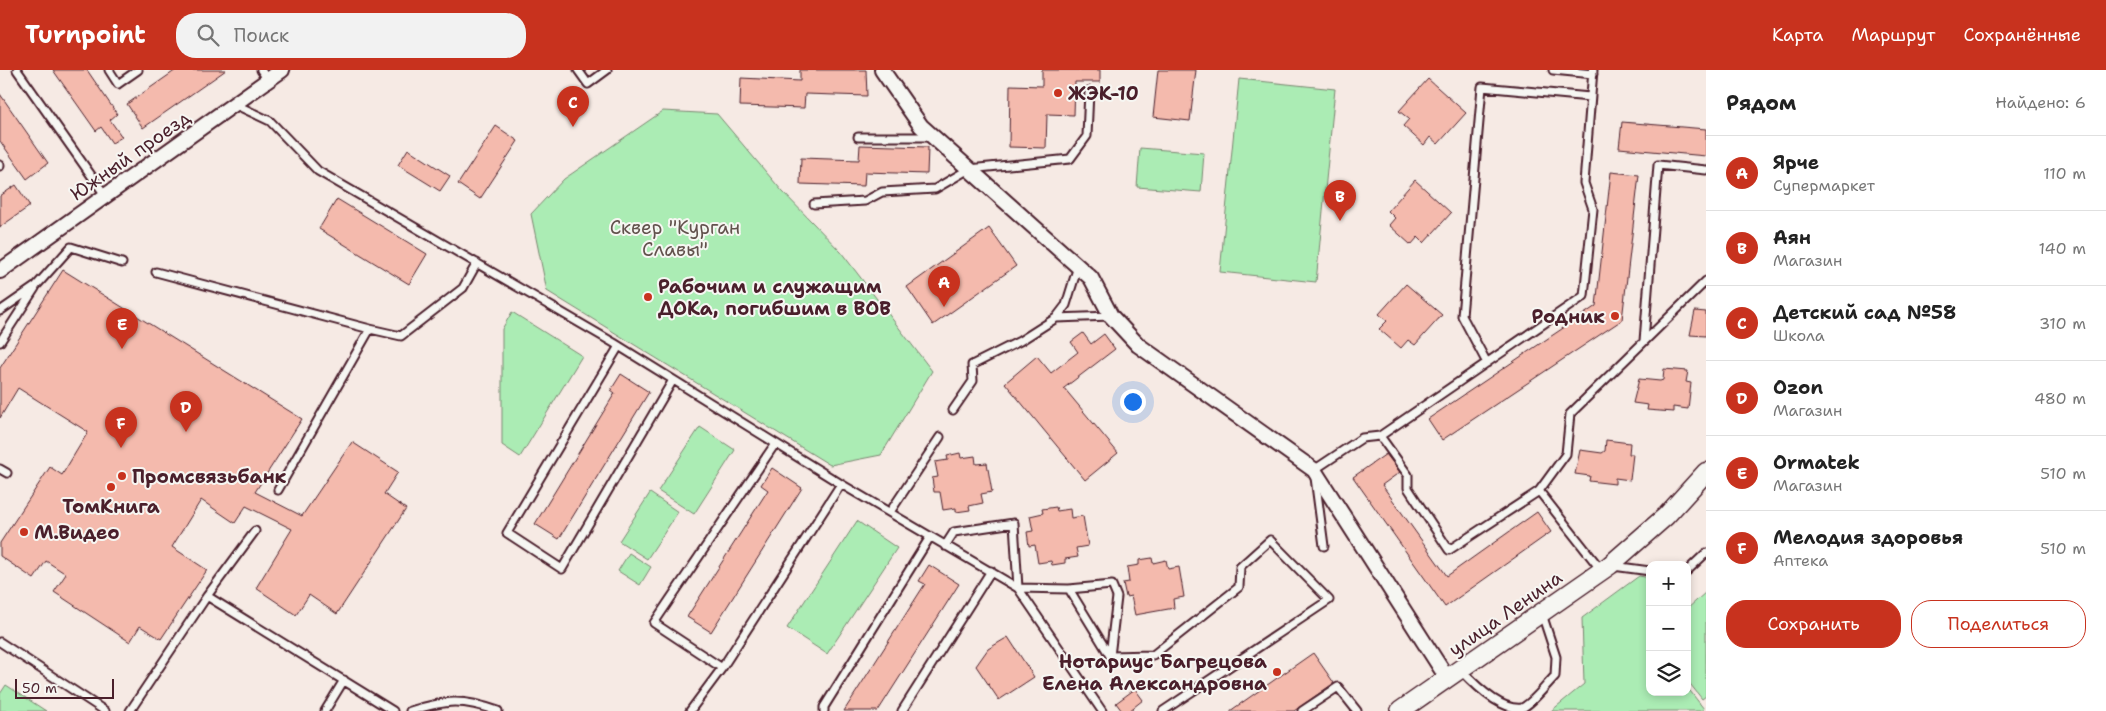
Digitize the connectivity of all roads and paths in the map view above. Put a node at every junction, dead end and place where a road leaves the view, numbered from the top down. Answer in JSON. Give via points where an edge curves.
{"nodes":[{"id":1,"x":17,"y":70,"type":"edge"},
{"id":2,"x":109,"y":70,"type":"edge"},
{"id":3,"x":138,"y":70,"type":"edge"},
{"id":4,"x":282,"y":70,"type":"edge"},
{"id":5,"x":578,"y":70,"type":"edge"},
{"id":6,"x":607,"y":70,"type":"edge"},
{"id":7,"x":882,"y":70,"type":"edge"},
{"id":8,"x":1553,"y":70,"type":"edge"},
{"id":9,"x":1593,"y":72,"type":"edge"},
{"id":10,"x":264,"y":75,"type":"edge"},
{"id":11,"x":1089,"y":91,"type":"dead end"},
{"id":12,"x":1590,"y":97,"type":"junction"},
{"id":13,"x":233,"y":104,"type":"junction"},
{"id":14,"x":858,"y":137,"type":"dead end"},
{"id":15,"x":932,"y":137,"type":"junction"},
{"id":16,"x":969,"y":169,"type":"junction"},
{"id":17,"x":1706,"y":170,"type":"edge"},
{"id":18,"x":105,"y":194,"type":"junction"},
{"id":19,"x":814,"y":204,"type":"dead end"},
{"id":20,"x":122,"y":263,"type":"dead end"},
{"id":21,"x":477,"y":263,"type":"junction"},
{"id":22,"x":1078,"y":266,"type":"junction"},
{"id":23,"x":0,"y":271,"type":"edge"},
{"id":24,"x":156,"y":272,"type":"dead end"},
{"id":25,"x":1706,"y":281,"type":"edge"},
{"id":26,"x":36,"y":286,"type":"junction"},
{"id":27,"x":0,"y":311,"type":"edge"},
{"id":28,"x":1111,"y":316,"type":"junction"},
{"id":29,"x":1056,"y":318,"type":"junction"},
{"id":30,"x":370,"y":329,"type":"junction"},
{"id":31,"x":1644,"y":341,"type":"junction"},
{"id":32,"x":0,"y":342,"type":"edge"},
{"id":33,"x":619,"y":346,"type":"junction"},
{"id":34,"x":1487,"y":363,"type":"junction"},
{"id":35,"x":673,"y":380,"type":"junction"},
{"id":36,"x":953,"y":410,"type":"dead end"},
{"id":37,"x":1380,"y":436,"type":"junction"},
{"id":38,"x":940,"y":437,"type":"dead end"},
{"id":39,"x":775,"y":444,"type":"junction"},
{"id":40,"x":0,"y":469,"type":"edge"},
{"id":41,"x":1314,"y":470,"type":"junction"},
{"id":42,"x":1706,"y":472,"type":"edge"},
{"id":43,"x":7,"y":473,"type":"dead end"},
{"id":44,"x":841,"y":484,"type":"junction"},
{"id":45,"x":278,"y":490,"type":"dead end"},
{"id":46,"x":1539,"y":490,"type":"junction"},
{"id":47,"x":890,"y":512,"type":"junction"},
{"id":48,"x":255,"y":532,"type":"dead end"},
{"id":49,"x":930,"y":537,"type":"junction"},
{"id":50,"x":945,"y":546,"type":"junction"},
{"id":51,"x":1324,"y":546,"type":"dead end"},
{"id":52,"x":1706,"y":553,"type":"edge"},
{"id":53,"x":1691,"y":567,"type":"edge"},
{"id":54,"x":1606,"y":568,"type":"junction"},
{"id":55,"x":991,"y":571,"type":"junction"},
{"id":56,"x":1646,"y":571,"type":"edge"},
{"id":57,"x":1018,"y":588,"type":"junction"},
{"id":58,"x":1069,"y":589,"type":"junction"},
{"id":59,"x":207,"y":596,"type":"junction"},
{"id":60,"x":1542,"y":614,"type":"junction"},
{"id":61,"x":0,"y":642,"type":"edge"},
{"id":62,"x":1110,"y":656,"type":"junction"},
{"id":63,"x":722,"y":668,"type":"junction"},
{"id":64,"x":1454,"y":674,"type":"junction"},
{"id":65,"x":344,"y":680,"type":"junction"},
{"id":66,"x":105,"y":711,"type":"edge"},
{"id":67,"x":130,"y":711,"type":"edge"},
{"id":68,"x":325,"y":711,"type":"edge"},
{"id":69,"x":394,"y":711,"type":"edge"},
{"id":70,"x":410,"y":711,"type":"edge"},
{"id":71,"x":498,"y":711,"type":"edge"},
{"id":72,"x":690,"y":711,"type":"edge"},
{"id":73,"x":824,"y":711,"type":"edge"},
{"id":74,"x":902,"y":711,"type":"edge"},
{"id":75,"x":1102,"y":711,"type":"edge"},
{"id":76,"x":1163,"y":711,"type":"edge"},
{"id":77,"x":1302,"y":711,"type":"edge"},
{"id":78,"x":1357,"y":711,"type":"edge"},
{"id":79,"x":1400,"y":711,"type":"edge"}],
"edges":[{"from":1,"to":18,"type":"lane"},
{"from":2,"to":3,"type":"lane","via":[[118,84]]},
{"from":4,"to":10,"type":"street","name":"Южный проезд"},
{"from":5,"to":6,"type":"lane","via":[[588,84]]},
{"from":7,"to":15,"type":"street"},
{"from":8,"to":9,"type":"lane"},
{"from":9,"to":12,"type":"lane"},
{"from":10,"to":13,"type":"street","name":"Южный проезд"},
{"from":11,"to":16,"type":"lane","via":[[1087,136],[1070,160]]},
{"from":12,"to":34,"type":"lane","via":[[1584,183],[1593,209],[1584,296]]},
{"from":12,"to":34,"type":"lane","via":[[1482,87],[1462,316]]},
{"from":13,"to":18,"type":"street","name":"Южный проезд"},
{"from":13,"to":21,"type":"lane","via":[[270,121],[318,171]]},
{"from":14,"to":15,"type":"lane"},
{"from":15,"to":16,"type":"street"},
{"from":16,"to":19,"type":"lane","via":[[935,189],[882,192],[865,201]]},
{"from":16,"to":22,"type":"street"},
{"from":17,"to":31,"type":"lane","via":[[1658,165]]},
{"from":18,"to":23,"type":"street","name":"Южный проезд"},
{"from":20,"to":26,"type":"lane","via":[[71,247]]},
{"from":21,"to":30,"type":"lane","via":[[463,288],[401,336]]},
{"from":21,"to":33,"type":"lane"},
{"from":22,"to":28,"type":"street","via":[[1091,278]]},
{"from":22,"to":29,"type":"lane","via":[[1066,305]]},
{"from":24,"to":30,"type":"lane"},
{"from":25,"to":31,"type":"lane"},
{"from":26,"to":27,"type":"lane"},
{"from":26,"to":32,"type":"lane"},
{"from":28,"to":29,"type":"lane"},
{"from":28,"to":41,"type":"street","via":[[1138,345]]},
{"from":29,"to":36,"type":"lane","via":[[972,365],[973,382]]},
{"from":30,"to":45,"type":"lane"},
{"from":31,"to":46,"type":"lane","via":[[1570,414],[1566,454]]},
{"from":33,"to":35,"type":"lane"},
{"from":33,"to":35,"type":"lane","via":[[507,533],[562,569]]},
{"from":34,"to":37,"type":"lane"},
{"from":35,"to":39,"type":"lane"},
{"from":37,"to":41,"type":"lane","via":[[1362,438]]},
{"from":37,"to":46,"type":"lane","via":[[1408,475],[1408,488],[1449,550]]},
{"from":38,"to":47,"type":"lane"},
{"from":39,"to":44,"type":"lane"},
{"from":39,"to":63,"type":"lane","via":[[654,623]]},
{"from":40,"to":43,"type":"lane"},
{"from":41,"to":51,"type":"lane"},
{"from":41,"to":64,"type":"street"},
{"from":42,"to":54,"type":"street","name":"улица Ленина","via":[[1666,516]]},
{"from":44,"to":47,"type":"lane"},
{"from":44,"to":63,"type":"lane"},
{"from":46,"to":54,"type":"lane"},
{"from":47,"to":49,"type":"lane"},
{"from":48,"to":59,"type":"lane"},
{"from":49,"to":50,"type":"lane"},
{"from":49,"to":73,"type":"lane"},
{"from":50,"to":55,"type":"lane"},
{"from":50,"to":57,"type":"lane","via":[[954,532],[1014,522]]},
{"from":52,"to":53,"type":"lane"},
{"from":54,"to":56,"type":"lane"},
{"from":54,"to":60,"type":"street","name":"улица Ленина"},
{"from":55,"to":57,"type":"lane"},
{"from":55,"to":74,"type":"lane"},
{"from":57,"to":58,"type":"lane"},
{"from":57,"to":75,"type":"lane"},
{"from":58,"to":62,"type":"lane"},
{"from":58,"to":62,"type":"lane","via":[[1112,585],[1117,598]]},
{"from":59,"to":65,"type":"lane"},
{"from":59,"to":67,"type":"lane"},
{"from":60,"to":64,"type":"street","name":"улица Ленина"},
{"from":60,"to":64,"type":"lane","via":[[1556,657],[1555,676],[1521,709],[1511,710],[1493,704]]},
{"from":61,"to":66,"type":"lane"},
{"from":62,"to":76,"type":"lane","via":[[1153,655],[1239,587],[1240,567],[1270,540],[1329,600]]},
{"from":63,"to":72,"type":"lane"},
{"from":64,"to":79,"type":"street","name":"улица Ленина"},
{"from":65,"to":68,"type":"lane"},
{"from":65,"to":69,"type":"lane"},
{"from":70,"to":71,"type":"lane","via":[[449,701],[473,702]]},
{"from":77,"to":78,"type":"lane","via":[[1338,686]]}]}
